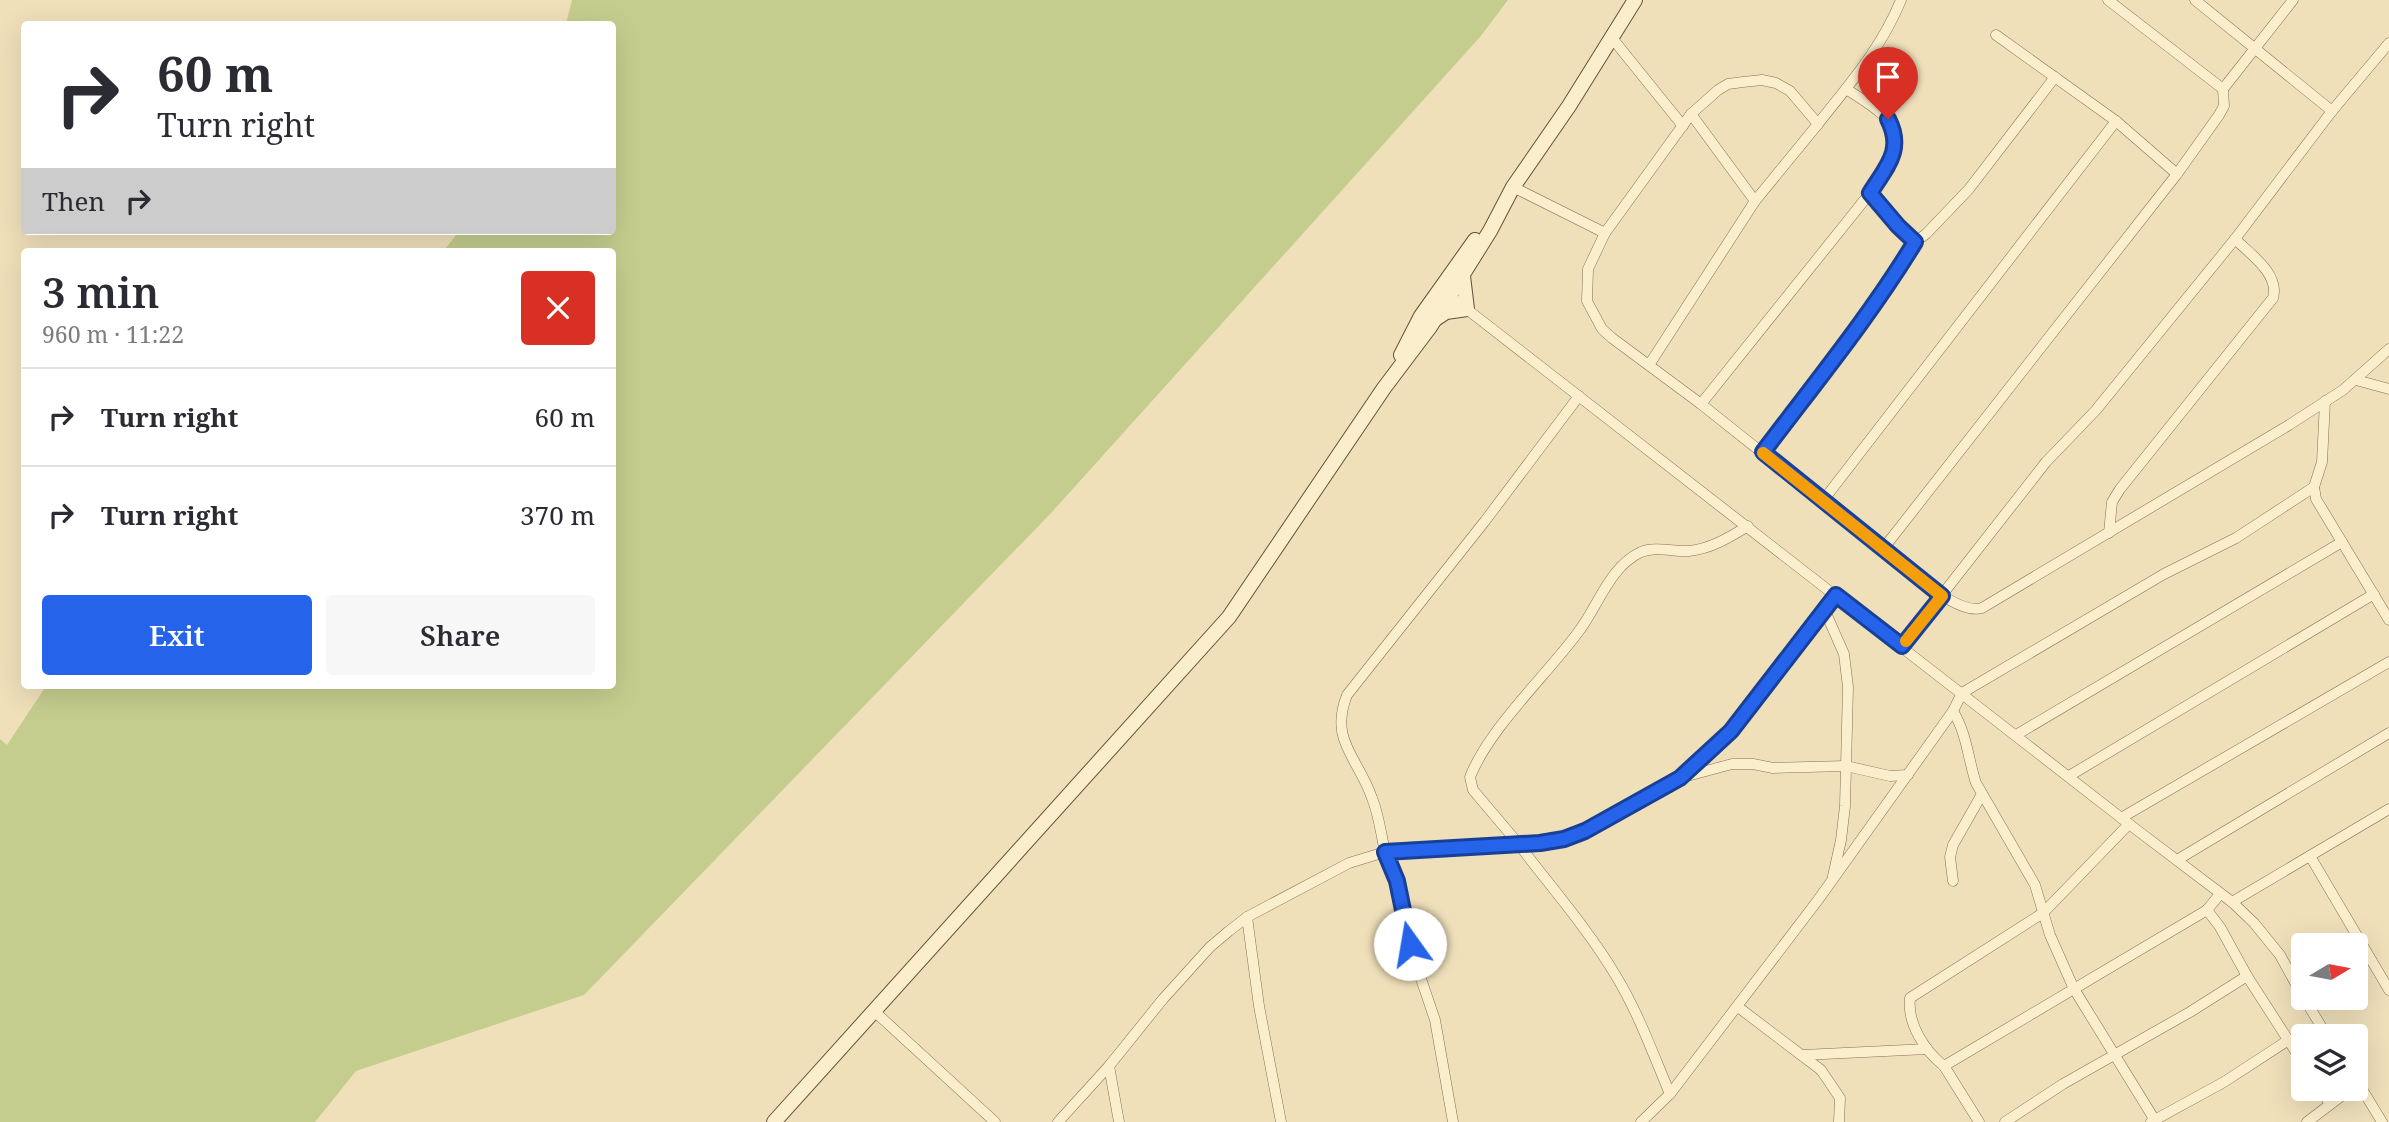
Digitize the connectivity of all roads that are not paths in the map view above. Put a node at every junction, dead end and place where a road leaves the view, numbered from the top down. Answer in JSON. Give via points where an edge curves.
{"nodes":[{"id":1,"x":1635,"y":0,"type":"edge"},
{"id":2,"x":1901,"y":0,"type":"edge"},
{"id":3,"x":2108,"y":0,"type":"edge"},
{"id":4,"x":2293,"y":0,"type":"edge"},
{"id":5,"x":2199,"y":1,"type":"edge"},
{"id":6,"x":1996,"y":35,"type":"dead end"},
{"id":7,"x":1612,"y":38,"type":"junction"},
{"id":8,"x":2389,"y":43,"type":"edge"},
{"id":9,"x":2256,"y":48,"type":"junction"},
{"id":10,"x":2055,"y":77,"type":"junction"},
{"id":11,"x":1846,"y":89,"type":"junction"},
{"id":12,"x":2223,"y":89,"type":"junction"},
{"id":13,"x":2332,"y":111,"type":"junction"},
{"id":14,"x":1691,"y":114,"type":"junction"},
{"id":15,"x":2116,"y":121,"type":"junction"},
{"id":16,"x":1818,"y":124,"type":"junction"},
{"id":17,"x":1683,"y":126,"type":"junction"},
{"id":18,"x":2177,"y":174,"type":"junction"},
{"id":19,"x":1513,"y":187,"type":"junction"},
{"id":20,"x":1870,"y":193,"type":"junction"},
{"id":21,"x":1755,"y":201,"type":"junction"},
{"id":22,"x":1498,"y":212,"type":"junction"},
{"id":23,"x":1605,"y":233,"type":"junction"},
{"id":24,"x":2235,"y":239,"type":"junction"},
{"id":25,"x":1915,"y":242,"type":"junction"},
{"id":26,"x":1463,"y":276,"type":"junction"},
{"id":27,"x":1445,"y":292,"type":"junction"},
{"id":28,"x":1467,"y":309,"type":"junction"},
{"id":29,"x":1436,"y":319,"type":"junction"},
{"id":30,"x":2389,"y":349,"type":"edge"},
{"id":31,"x":1649,"y":365,"type":"junction"},
{"id":32,"x":2356,"y":380,"type":"junction"},
{"id":33,"x":1384,"y":388,"type":"junction"},
{"id":34,"x":2389,"y":389,"type":"edge"},
{"id":35,"x":1579,"y":396,"type":"junction"},
{"id":36,"x":2325,"y":401,"type":"junction"},
{"id":37,"x":1701,"y":404,"type":"junction"},
{"id":38,"x":1763,"y":452,"type":"junction"},
{"id":39,"x":2314,"y":487,"type":"junction"},
{"id":40,"x":1822,"y":502,"type":"junction"},
{"id":41,"x":1748,"y":526,"type":"junction"},
{"id":42,"x":2109,"y":533,"type":"junction"},
{"id":43,"x":2342,"y":542,"type":"junction"},
{"id":44,"x":1883,"y":549,"type":"junction"},
{"id":45,"x":2374,"y":594,"type":"junction"},
{"id":46,"x":1836,"y":595,"type":"junction"},
{"id":47,"x":1942,"y":596,"type":"junction"},
{"id":48,"x":1825,"y":611,"type":"junction"},
{"id":49,"x":2389,"y":620,"type":"edge"},
{"id":50,"x":1902,"y":646,"type":"junction"},
{"id":51,"x":2389,"y":662,"type":"edge"},
{"id":52,"x":1962,"y":693,"type":"junction"},
{"id":53,"x":1953,"y":711,"type":"junction"},
{"id":54,"x":2389,"y":733,"type":"edge"},
{"id":55,"x":2016,"y":735,"type":"junction"},
{"id":56,"x":1846,"y":766,"type":"junction"},
{"id":57,"x":1908,"y":775,"type":"junction"},
{"id":58,"x":2068,"y":776,"type":"junction"},
{"id":59,"x":1680,"y":778,"type":"junction"},
{"id":60,"x":1982,"y":794,"type":"junction"},
{"id":61,"x":2389,"y":809,"type":"edge"},
{"id":62,"x":2125,"y":821,"type":"junction"},
{"id":63,"x":1517,"y":842,"type":"junction"},
{"id":64,"x":1385,"y":852,"type":"junction"},
{"id":65,"x":2310,"y":856,"type":"junction"},
{"id":66,"x":2177,"y":860,"type":"junction"},
{"id":67,"x":1832,"y":880,"type":"junction"},
{"id":68,"x":1953,"y":881,"type":"dead end"},
{"id":69,"x":2220,"y":894,"type":"junction"},
{"id":70,"x":2232,"y":902,"type":"junction"},
{"id":71,"x":2207,"y":910,"type":"junction"},
{"id":72,"x":2043,"y":913,"type":"junction"},
{"id":73,"x":1247,"y":917,"type":"junction"},
{"id":74,"x":2291,"y":975,"type":"edge"},
{"id":75,"x":2247,"y":976,"type":"junction"},
{"id":76,"x":2074,"y":989,"type":"junction"},
{"id":77,"x":2389,"y":990,"type":"edge"},
{"id":78,"x":1738,"y":1007,"type":"junction"},
{"id":79,"x":873,"y":1010,"type":"junction"},
{"id":80,"x":2287,"y":1041,"type":"junction"},
{"id":81,"x":2291,"y":1046,"type":"edge"},
{"id":82,"x":1927,"y":1049,"type":"junction"},
{"id":83,"x":1803,"y":1055,"type":"junction"},
{"id":84,"x":2115,"y":1055,"type":"junction"},
{"id":85,"x":1109,"y":1066,"type":"junction"},
{"id":86,"x":1944,"y":1066,"type":"junction"},
{"id":87,"x":1670,"y":1094,"type":"junction"},
{"id":88,"x":2328,"y":1101,"type":"edge"},
{"id":89,"x":2334,"y":1101,"type":"edge"},
{"id":90,"x":2367,"y":1101,"type":"edge"},
{"id":91,"x":2330,"y":1104,"type":"junction"},
{"id":92,"x":2154,"y":1121,"type":"edge"},
{"id":93,"x":774,"y":1122,"type":"edge"},
{"id":94,"x":995,"y":1122,"type":"edge"},
{"id":95,"x":1058,"y":1122,"type":"edge"},
{"id":96,"x":1119,"y":1122,"type":"edge"},
{"id":97,"x":1281,"y":1122,"type":"edge"},
{"id":98,"x":1453,"y":1122,"type":"edge"},
{"id":99,"x":1640,"y":1122,"type":"edge"},
{"id":100,"x":1839,"y":1122,"type":"edge"},
{"id":101,"x":1979,"y":1122,"type":"edge"},
{"id":102,"x":2005,"y":1122,"type":"edge"},
{"id":103,"x":2307,"y":1122,"type":"edge"},
{"id":104,"x":2382,"y":1122,"type":"edge"}],
"edges":[{"from":1,"to":7,"type":"street"},
{"from":2,"to":11,"type":"street","via":[[1886,34]]},
{"from":3,"to":12,"type":"street"},
{"from":4,"to":9,"type":"street"},
{"from":5,"to":9,"type":"street"},
{"from":6,"to":10,"type":"street"},
{"from":7,"to":17,"type":"street"},
{"from":7,"to":19,"type":"street"},
{"from":8,"to":13,"type":"street"},
{"from":9,"to":12,"type":"street"},
{"from":9,"to":13,"type":"street"},
{"from":10,"to":15,"type":"street"},
{"from":10,"to":25,"type":"street","via":[[1969,189]]},
{"from":11,"to":16,"type":"street"},
{"from":11,"to":20,"type":"street","via":[[1877,109],[1895,133],[1896,149]]},
{"from":12,"to":18,"type":"street","via":[[2224,106]]},
{"from":13,"to":24,"type":"street"},
{"from":14,"to":16,"type":"street","via":[[1728,85],[1762,80],[1790,91]]},
{"from":14,"to":17,"type":"street"},
{"from":14,"to":21,"type":"street"},
{"from":15,"to":18,"type":"street"},
{"from":15,"to":40,"type":"street"},
{"from":16,"to":21,"type":"street"},
{"from":17,"to":23,"type":"street"},
{"from":18,"to":44,"type":"street"},
{"from":19,"to":22,"type":"street"},
{"from":19,"to":23,"type":"street"},
{"from":20,"to":25,"type":"street"},
{"from":20,"to":37,"type":"street"},
{"from":21,"to":31,"type":"street"},
{"from":22,"to":26,"type":"street"},
{"from":22,"to":27,"type":"street"},
{"from":23,"to":31,"type":"street","via":[[1588,269],[1587,301],[1602,330]]},
{"from":24,"to":42,"type":"street","via":[[2268,272],[2273,298],[2120,489],[2112,502]]},
{"from":24,"to":47,"type":"street","via":[[2096,410],[2046,462]]},
{"from":25,"to":38,"type":"street","via":[[1863,322]]},
{"from":26,"to":27,"type":"street"},
{"from":26,"to":28,"type":"street"},
{"from":27,"to":28,"type":"street"},
{"from":27,"to":29,"type":"street"},
{"from":27,"to":33,"type":"street","via":[[1421,316]]},
{"from":28,"to":29,"type":"street","via":[[1446,312]]},
{"from":28,"to":35,"type":"street"},
{"from":29,"to":33,"type":"street"},
{"from":30,"to":32,"type":"street"},
{"from":31,"to":37,"type":"street"},
{"from":32,"to":34,"type":"street"},
{"from":32,"to":36,"type":"street"},
{"from":33,"to":79,"type":"street","via":[[1229,617]]},
{"from":35,"to":41,"type":"street"},
{"from":35,"to":64,"type":"street","via":[[1347,695],[1340,728],[1372,797]]},
{"from":36,"to":39,"type":"street","via":[[2322,462]]},
{"from":36,"to":42,"type":"street"},
{"from":37,"to":38,"type":"street"},
{"from":38,"to":40,"type":"street"},
{"from":39,"to":43,"type":"street","via":[[2316,499]]},
{"from":39,"to":52,"type":"street","via":[[2236,538],[2164,574]]},
{"from":40,"to":44,"type":"street"},
{"from":41,"to":46,"type":"street"},
{"from":41,"to":63,"type":"street","via":[[1700,549],[1652,550],[1628,560],[1607,584],[1581,629],[1494,736],[1470,783]]},
{"from":42,"to":47,"type":"street","via":[[1982,608],[1969,609]]},
{"from":43,"to":45,"type":"street"},
{"from":43,"to":55,"type":"street"},
{"from":44,"to":47,"type":"street"},
{"from":45,"to":49,"type":"street"},
{"from":45,"to":58,"type":"street"},
{"from":46,"to":48,"type":"street"},
{"from":46,"to":50,"type":"street"},
{"from":47,"to":50,"type":"street"},
{"from":48,"to":56,"type":"street","via":[[1844,654]]},
{"from":48,"to":59,"type":"street","via":[[1731,731]]},
{"from":50,"to":52,"type":"street"},
{"from":51,"to":62,"type":"street"},
{"from":52,"to":53,"type":"street"},
{"from":52,"to":55,"type":"street"},
{"from":53,"to":57,"type":"street"},
{"from":53,"to":60,"type":"street","via":[[1964,731],[1970,765]]},
{"from":54,"to":66,"type":"street"},
{"from":55,"to":58,"type":"street"},
{"from":56,"to":57,"type":"street","via":[[1890,776]]},
{"from":56,"to":59,"type":"street","via":[[1732,764]]},
{"from":56,"to":67,"type":"street","via":[[1841,840]]},
{"from":57,"to":67,"type":"street"},
{"from":58,"to":62,"type":"street"},
{"from":59,"to":63,"type":"street","via":[[1575,835],[1540,843]]},
{"from":60,"to":68,"type":"street","via":[[1953,845]]},
{"from":60,"to":72,"type":"street","via":[[2035,885]]},
{"from":61,"to":65,"type":"street"},
{"from":62,"to":66,"type":"street"},
{"from":62,"to":72,"type":"street"},
{"from":63,"to":64,"type":"street"},
{"from":63,"to":87,"type":"street","via":[[1617,977]]},
{"from":64,"to":73,"type":"street","via":[[1349,863]]},
{"from":64,"to":98,"type":"street","via":[[1434,1020]]},
{"from":65,"to":70,"type":"street"},
{"from":65,"to":77,"type":"street"},
{"from":66,"to":69,"type":"street"},
{"from":67,"to":78,"type":"street"},
{"from":69,"to":70,"type":"street"},
{"from":69,"to":71,"type":"street"},
{"from":70,"to":74,"type":"street","via":[[2267,937]]},
{"from":71,"to":75,"type":"street"},
{"from":71,"to":76,"type":"street"},
{"from":72,"to":76,"type":"street"},
{"from":72,"to":82,"type":"street","via":[[1910,999],[1910,1015]]},
{"from":73,"to":85,"type":"street","via":[[1210,947]]},
{"from":73,"to":97,"type":"street"},
{"from":75,"to":80,"type":"street"},
{"from":75,"to":84,"type":"street"},
{"from":76,"to":84,"type":"street"},
{"from":76,"to":86,"type":"street"},
{"from":78,"to":83,"type":"street"},
{"from":78,"to":87,"type":"street"},
{"from":79,"to":93,"type":"street"},
{"from":79,"to":94,"type":"street"},
{"from":80,"to":81,"type":"street"},
{"from":80,"to":92,"type":"street"},
{"from":82,"to":83,"type":"street"},
{"from":82,"to":86,"type":"street"},
{"from":83,"to":100,"type":"street","via":[[1821,1070],[1840,1098]]},
{"from":84,"to":92,"type":"street"},
{"from":84,"to":102,"type":"street"},
{"from":85,"to":95,"type":"street"},
{"from":85,"to":96,"type":"street"},
{"from":86,"to":101,"type":"street"},
{"from":87,"to":99,"type":"street"},
{"from":88,"to":91,"type":"street"},
{"from":89,"to":91,"type":"street"},
{"from":90,"to":104,"type":"street"},
{"from":91,"to":103,"type":"street"}]}
